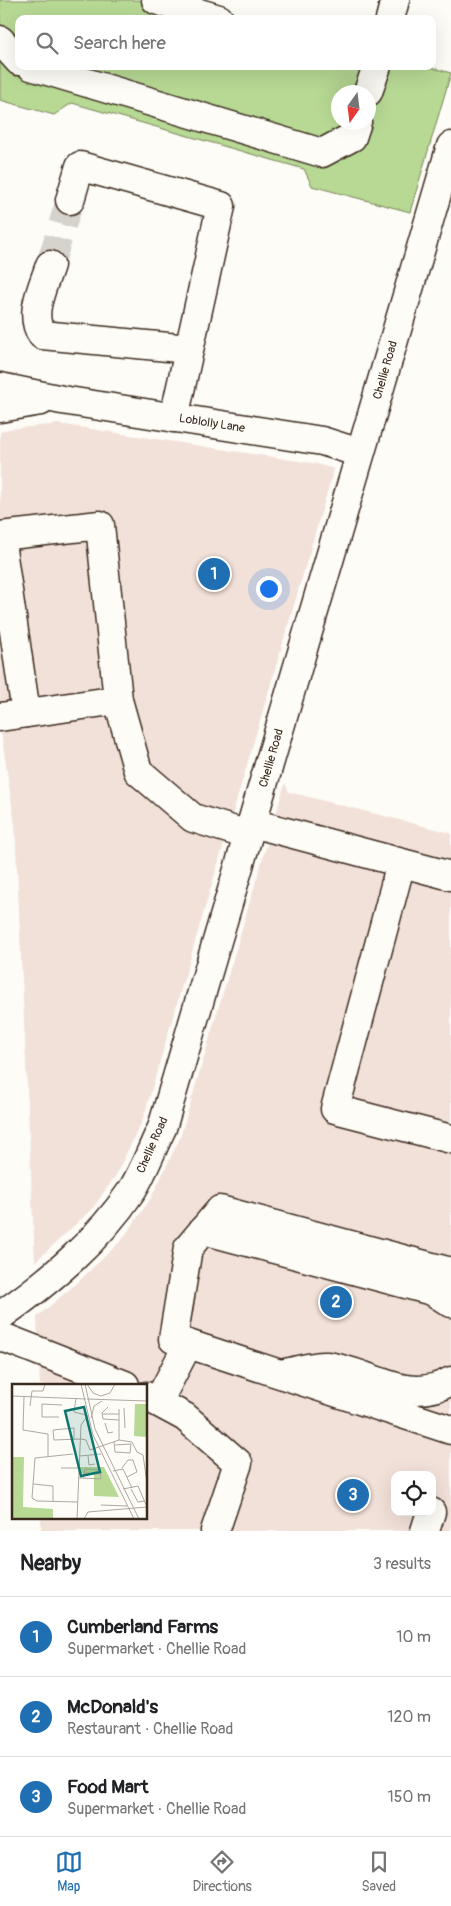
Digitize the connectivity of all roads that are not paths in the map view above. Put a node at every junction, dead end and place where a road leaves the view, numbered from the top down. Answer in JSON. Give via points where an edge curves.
{"nodes":[{"id":1,"x":156,"y":0,"type":"edge"},
{"id":2,"x":395,"y":0,"type":"edge"},
{"id":3,"x":206,"y":15,"type":"edge"},
{"id":4,"x":391,"y":15,"type":"edge"},
{"id":5,"x":0,"y":40,"type":"edge"},
{"id":6,"x":15,"y":57,"type":"edge"},
{"id":7,"x":44,"y":70,"type":"edge"},
{"id":8,"x":376,"y":70,"type":"edge"},
{"id":9,"x":370,"y":85,"type":"edge"},
{"id":10,"x":354,"y":130,"type":"edge"},
{"id":11,"x":451,"y":146,"type":"edge"},
{"id":12,"x":444,"y":192,"type":"edge"},
{"id":13,"x":70,"y":200,"type":"tunnel mouth"},
{"id":14,"x":50,"y":265,"type":"tunnel mouth"},
{"id":15,"x":189,"y":349,"type":"junction"},
{"id":16,"x":0,"y":387,"type":"edge"},
{"id":17,"x":62,"y":400,"type":"junction"},
{"id":18,"x":0,"y":408,"type":"edge"},
{"id":19,"x":174,"y":418,"type":"junction"},
{"id":20,"x":360,"y":453,"type":"junction"},
{"id":21,"x":0,"y":536,"type":"edge"},
{"id":22,"x":118,"y":700,"type":"junction"},
{"id":23,"x":13,"y":715,"type":"edge"},
{"id":24,"x":250,"y":829,"type":"junction"},
{"id":25,"x":401,"y":863,"type":"junction"},
{"id":26,"x":451,"y":876,"type":"edge"},
{"id":27,"x":451,"y":1139,"type":"edge"},
{"id":28,"x":202,"y":1230,"type":"junction"},
{"id":29,"x":451,"y":1272,"type":"edge"},
{"id":30,"x":451,"y":1302,"type":"edge"},
{"id":31,"x":0,"y":1316,"type":"edge"},
{"id":32,"x":0,"y":1336,"type":"edge"},
{"id":33,"x":188,"y":1344,"type":"junction"},
{"id":34,"x":281,"y":1374,"type":"junction"},
{"id":35,"x":451,"y":1381,"type":"edge"},
{"id":36,"x":122,"y":1384,"type":"edge"},
{"id":37,"x":152,"y":1399,"type":"edge"},
{"id":38,"x":451,"y":1430,"type":"edge"},
{"id":39,"x":430,"y":1516,"type":"edge"},
{"id":40,"x":215,"y":1531,"type":"edge"},
{"id":41,"x":425,"y":1531,"type":"edge"}],
"edges":[{"from":1,"to":3,"type":"street"},
{"from":2,"to":4,"type":"street"},
{"from":5,"to":6,"type":"street"},
{"from":7,"to":10,"type":"street","via":[[322,153],[352,137]]},
{"from":8,"to":9,"type":"street"},
{"from":11,"to":12,"type":"street","name":"Chellie Road"},
{"from":12,"to":20,"type":"street","name":"Chellie Road"},
{"from":13,"to":15,"type":"street","via":[[80,166],[220,206]]},
{"from":14,"to":15,"type":"street","via":[[35,313],[42,335]]},
{"from":15,"to":19,"type":"street"},
{"from":16,"to":17,"type":"street","name":"Loblolly Lane"},
{"from":17,"to":18,"type":"street","name":"Loblolly Lane"},
{"from":17,"to":19,"type":"street","name":"Loblolly Lane"},
{"from":19,"to":20,"type":"street","name":"Loblolly Lane","via":[[322,440]]},
{"from":20,"to":24,"type":"street","name":"Chellie Road"},
{"from":21,"to":22,"type":"street","via":[[100,525]]},
{"from":21,"to":23,"type":"street"},
{"from":22,"to":23,"type":"street"},
{"from":22,"to":24,"type":"street","via":[[138,771],[193,818]]},
{"from":24,"to":25,"type":"street"},
{"from":24,"to":31,"type":"street","name":"Chellie Road","via":[[162,1128],[133,1188],[106,1226],[34,1292]]},
{"from":25,"to":26,"type":"street"},
{"from":25,"to":27,"type":"street","via":[[335,1109]]},
{"from":28,"to":29,"type":"street","via":[[220,1210]]},
{"from":28,"to":30,"type":"street","via":[[432,1291]]},
{"from":28,"to":33,"type":"street","via":[[188,1248],[173,1340]]},
{"from":32,"to":36,"type":"street"},
{"from":33,"to":34,"type":"street"},
{"from":33,"to":37,"type":"street"},
{"from":34,"to":35,"type":"street","via":[[325,1366],[415,1392],[439,1388]]},
{"from":34,"to":38,"type":"street"},
{"from":37,"to":40,"type":"street","via":[[185,1417],[238,1463]]},
{"from":39,"to":41,"type":"street"}]}
